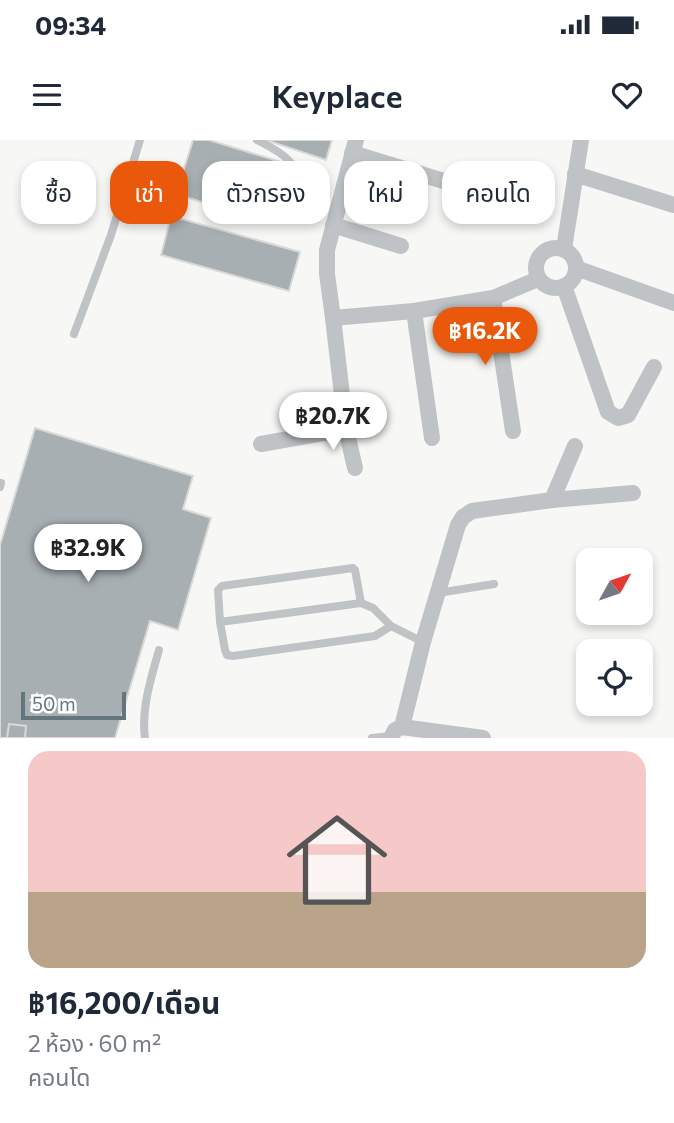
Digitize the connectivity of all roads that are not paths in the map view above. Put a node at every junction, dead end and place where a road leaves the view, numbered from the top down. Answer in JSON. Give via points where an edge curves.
{"nodes":[{"id":1,"x":257,"y":140,"type":"edge"},
{"id":2,"x":581,"y":140,"type":"edge"},
{"id":3,"x":141,"y":141,"type":"edge"},
{"id":4,"x":354,"y":146,"type":"edge"},
{"id":5,"x":290,"y":161,"type":"edge"},
{"id":6,"x":575,"y":174,"type":"junction"},
{"id":7,"x":442,"y":178,"type":"edge"},
{"id":8,"x":674,"y":205,"type":"edge"},
{"id":9,"x":334,"y":225,"type":"junction"},
{"id":10,"x":401,"y":246,"type":"dead end"},
{"id":11,"x":564,"y":249,"type":"junction"},
{"id":12,"x":576,"y":268,"type":"junction"},
{"id":13,"x":538,"y":279,"type":"junction"},
{"id":14,"x":564,"y":286,"type":"junction"},
{"id":15,"x":493,"y":298,"type":"junction"},
{"id":16,"x":674,"y":303,"type":"edge"},
{"id":17,"x":414,"y":311,"type":"junction"},
{"id":18,"x":333,"y":318,"type":"junction"},
{"id":19,"x":74,"y":334,"type":"dead end"},
{"id":20,"x":654,"y":367,"type":"dead end"},
{"id":21,"x":346,"y":429,"type":"junction"},
{"id":22,"x":513,"y":431,"type":"dead end"},
{"id":23,"x":432,"y":438,"type":"dead end"},
{"id":24,"x":261,"y":444,"type":"dead end"},
{"id":25,"x":575,"y":446,"type":"dead end"},
{"id":26,"x":355,"y":468,"type":"dead end"},
{"id":27,"x":633,"y":493,"type":"dead end"},
{"id":28,"x":552,"y":500,"type":"junction"},
{"id":29,"x":494,"y":584,"type":"dead end"},
{"id":30,"x":438,"y":593,"type":"junction"},
{"id":31,"x":360,"y":603,"type":"junction"},
{"id":32,"x":220,"y":622,"type":"junction"},
{"id":33,"x":391,"y":626,"type":"junction"},
{"id":34,"x":423,"y":642,"type":"junction"},
{"id":35,"x":159,"y":650,"type":"dead end"},
{"id":36,"x":394,"y":734,"type":"edge"},
{"id":37,"x":145,"y":738,"type":"edge"},
{"id":38,"x":372,"y":738,"type":"edge"},
{"id":39,"x":484,"y":738,"type":"edge"}],
"edges":[{"from":1,"to":5,"type":"lane"},
{"from":2,"to":6,"type":"street"},
{"from":3,"to":19,"type":"lane"},
{"from":4,"to":7,"type":"street"},
{"from":4,"to":9,"type":"street"},
{"from":6,"to":8,"type":"street"},
{"from":6,"to":11,"type":"street"},
{"from":9,"to":10,"type":"street"},
{"from":9,"to":18,"type":"street","via":[[327,250]]},
{"from":11,"to":12,"type":"street"},
{"from":11,"to":13,"type":"street","via":[[551,247],[540,254],[535,266]]},
{"from":12,"to":14,"type":"street","via":[[573,279]]},
{"from":12,"to":16,"type":"street"},
{"from":13,"to":14,"type":"street","via":[[553,288]]},
{"from":13,"to":15,"type":"street"},
{"from":14,"to":20,"type":"street","via":[[608,412],[618,418],[628,415]]},
{"from":15,"to":17,"type":"street"},
{"from":15,"to":22,"type":"street"},
{"from":17,"to":18,"type":"street"},
{"from":17,"to":23,"type":"street"},
{"from":18,"to":21,"type":"street"},
{"from":21,"to":24,"type":"street"},
{"from":21,"to":26,"type":"street"},
{"from":25,"to":28,"type":"street"},
{"from":27,"to":28,"type":"street"},
{"from":28,"to":30,"type":"street","via":[[472,511],[463,517]]},
{"from":29,"to":30,"type":"lane"},
{"from":30,"to":34,"type":"street"},
{"from":31,"to":32,"type":"lane"},
{"from":31,"to":32,"type":"lane","via":[[355,570],[349,567],[222,586],[218,590]]},
{"from":31,"to":33,"type":"lane","via":[[373,608]]},
{"from":32,"to":33,"type":"lane","via":[[225,650],[233,656],[375,636]]},
{"from":33,"to":34,"type":"lane"},
{"from":34,"to":36,"type":"street"},
{"from":35,"to":37,"type":"lane","via":[[148,691]]},
{"from":36,"to":38,"type":"lane"},
{"from":36,"to":39,"type":"street"}]}
